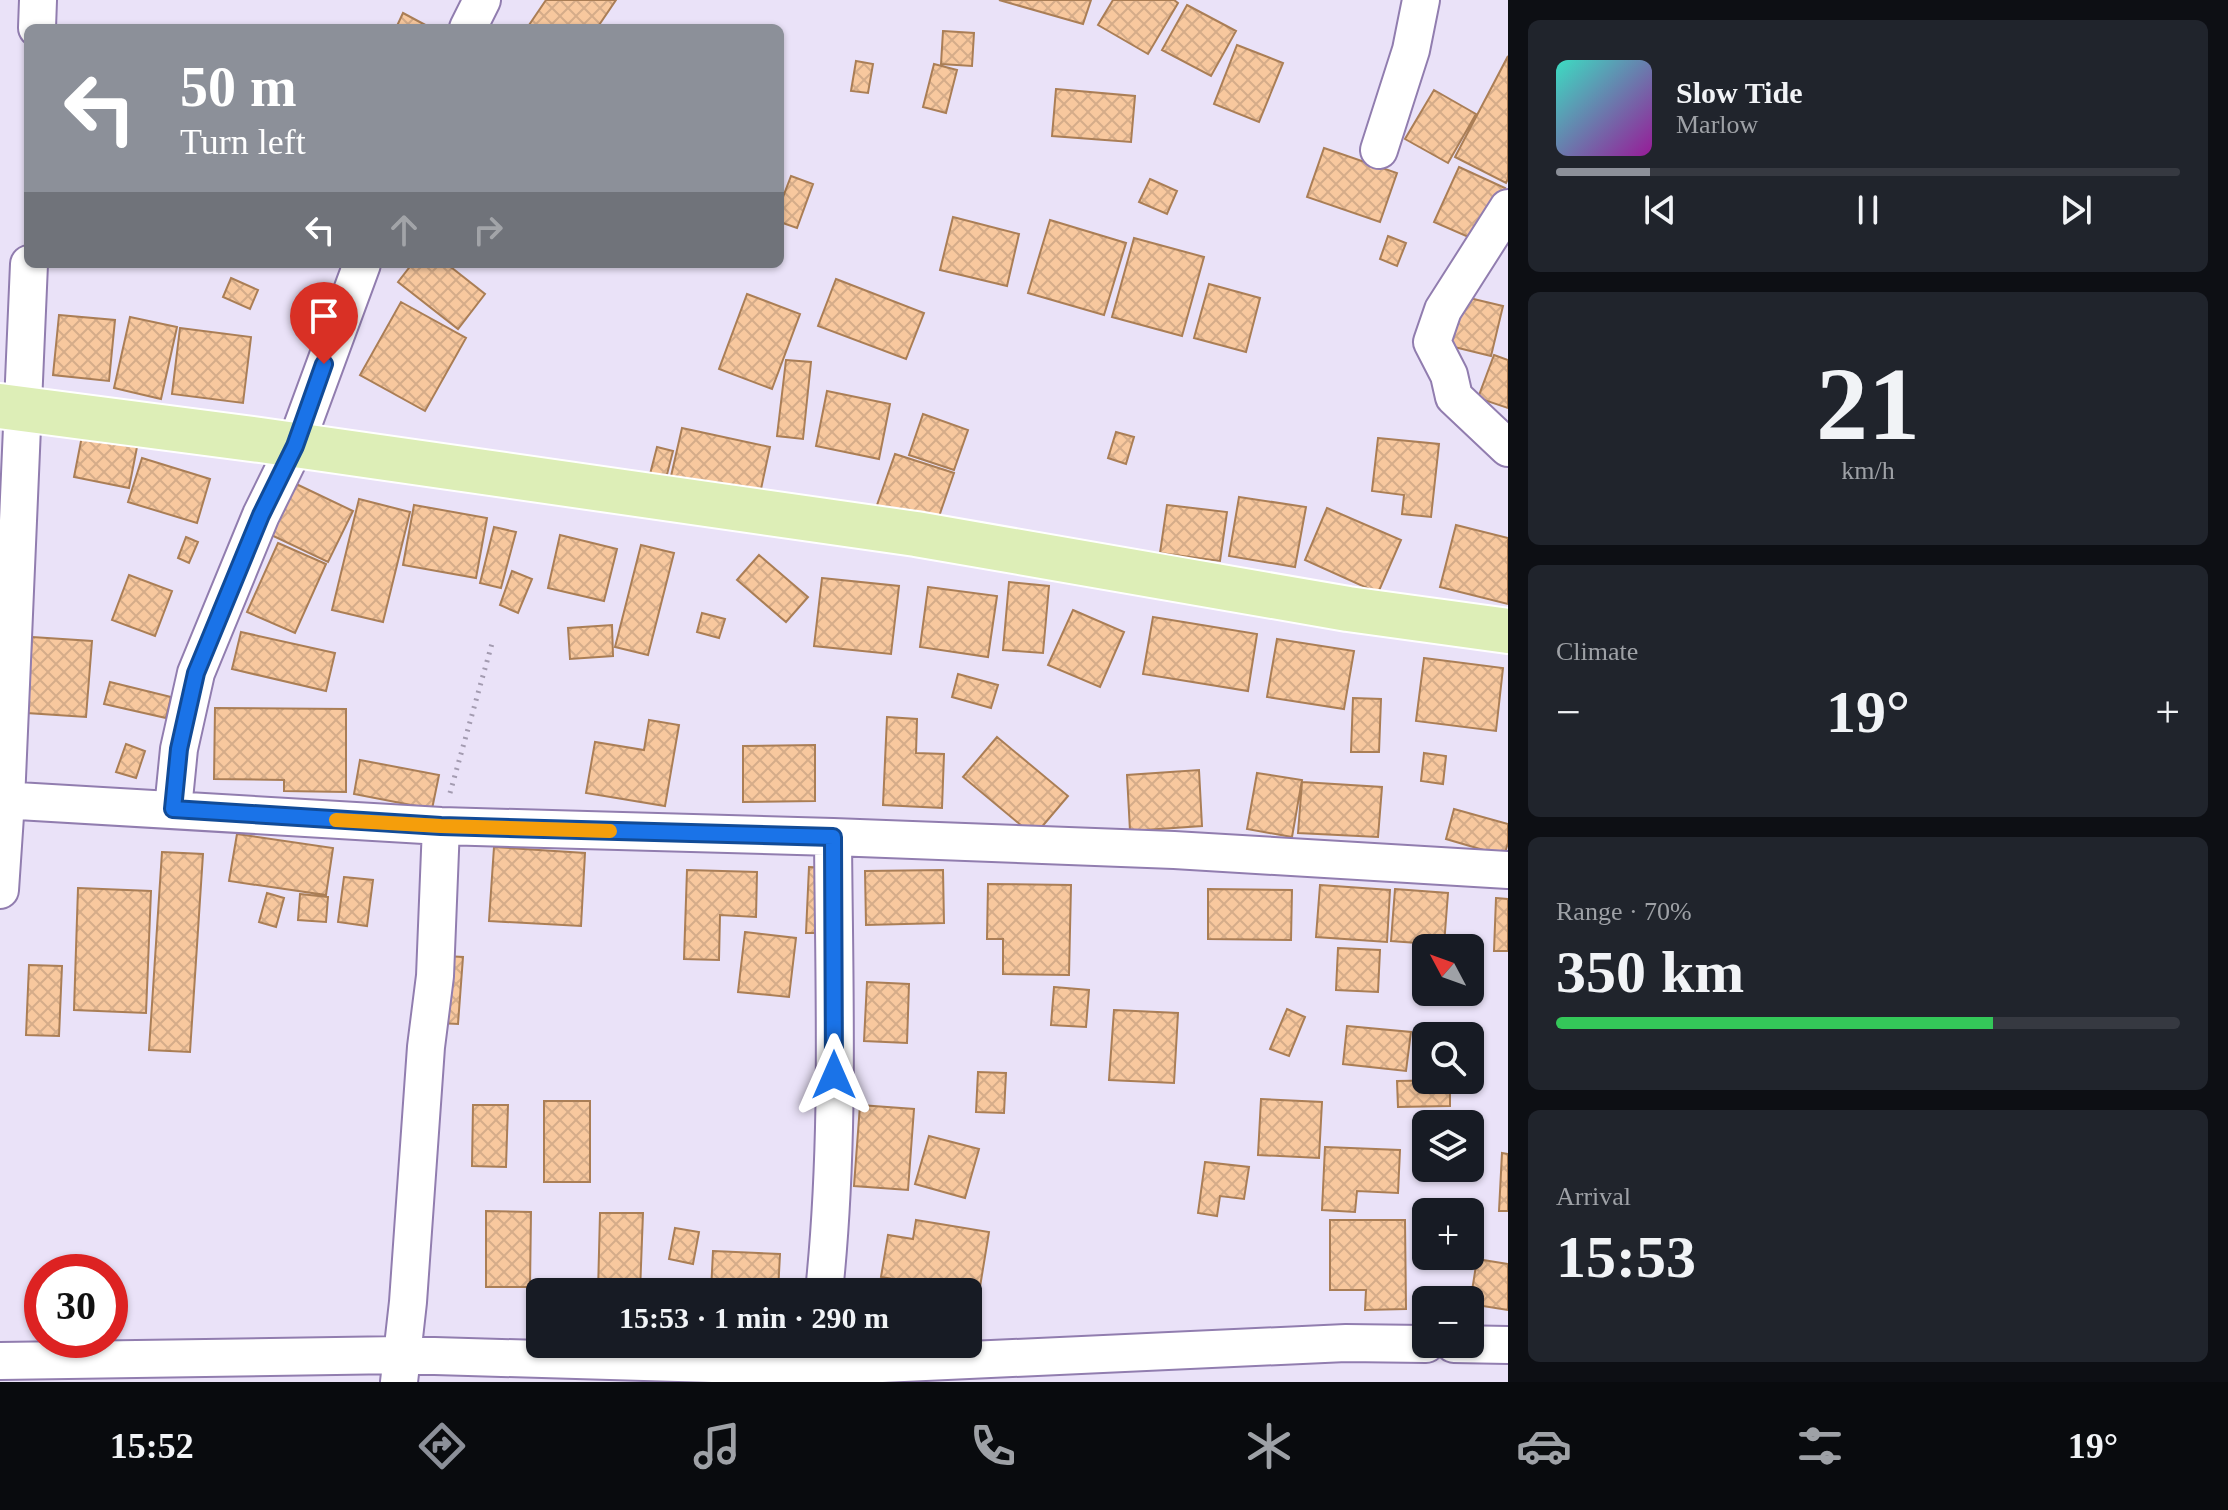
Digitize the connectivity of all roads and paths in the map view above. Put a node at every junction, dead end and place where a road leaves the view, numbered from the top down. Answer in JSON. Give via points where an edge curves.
{"nodes":[{"id":1,"x":38,"y":0,"type":"edge"},
{"id":2,"x":482,"y":0,"type":"edge"},
{"id":3,"x":1421,"y":0,"type":"edge"},
{"id":4,"x":37,"y":24,"type":"edge"},
{"id":5,"x":470,"y":24,"type":"edge"},
{"id":6,"x":1379,"y":150,"type":"dead end"},
{"id":7,"x":1508,"y":208,"type":"edge"},
{"id":8,"x":29,"y":268,"type":"edge"},
{"id":9,"x":361,"y":268,"type":"edge"},
{"id":10,"x":12,"y":407,"type":"edge"},
{"id":11,"x":295,"y":446,"type":"junction"},
{"id":12,"x":1508,"y":448,"type":"edge"},
{"id":13,"x":1508,"y":631,"type":"edge"},
{"id":14,"x":493,"y":640,"type":"dead end"},
{"id":15,"x":3,"y":800,"type":"edge"},
{"id":16,"x":173,"y":809,"type":"junction"},
{"id":17,"x":441,"y":826,"type":"junction"},
{"id":18,"x":833,"y":837,"type":"junction"},
{"id":19,"x":1508,"y":870,"type":"edge"},
{"id":20,"x":0,"y":890,"type":"edge"},
{"id":21,"x":825,"y":1278,"type":"edge"},
{"id":22,"x":1412,"y":1344,"type":"edge"},
{"id":23,"x":1484,"y":1345,"type":"edge"},
{"id":24,"x":1508,"y":1345,"type":"edge"},
{"id":25,"x":0,"y":1361,"type":"edge"},
{"id":26,"x":816,"y":1364,"type":"edge"},
{"id":27,"x":400,"y":1368,"type":"edge"}],
"edges":[{"from":1,"to":4,"type":"street"},
{"from":2,"to":5,"type":"street"},
{"from":3,"to":6,"type":"street"},
{"from":7,"to":12,"type":"street","via":[[1443,310],[1432,342],[1454,397]]},
{"from":8,"to":10,"type":"street"},
{"from":9,"to":11,"type":"street"},
{"from":10,"to":11,"type":"main road"},
{"from":10,"to":15,"type":"street"},
{"from":11,"to":13,"type":"main road","via":[[916,534],[1348,609]]},
{"from":11,"to":16,"type":"street","via":[[196,673],[179,749]]},
{"from":14,"to":17,"type":"path"},
{"from":15,"to":16,"type":"street"},
{"from":15,"to":20,"type":"street"},
{"from":16,"to":17,"type":"street"},
{"from":17,"to":18,"type":"street"},
{"from":17,"to":27,"type":"street","via":[[435,976]]},
{"from":18,"to":19,"type":"street"},
{"from":18,"to":21,"type":"street","via":[[834,1102]]},
{"from":22,"to":26,"type":"street"},
{"from":23,"to":24,"type":"street"},
{"from":25,"to":27,"type":"street"},
{"from":26,"to":27,"type":"street"}]}
